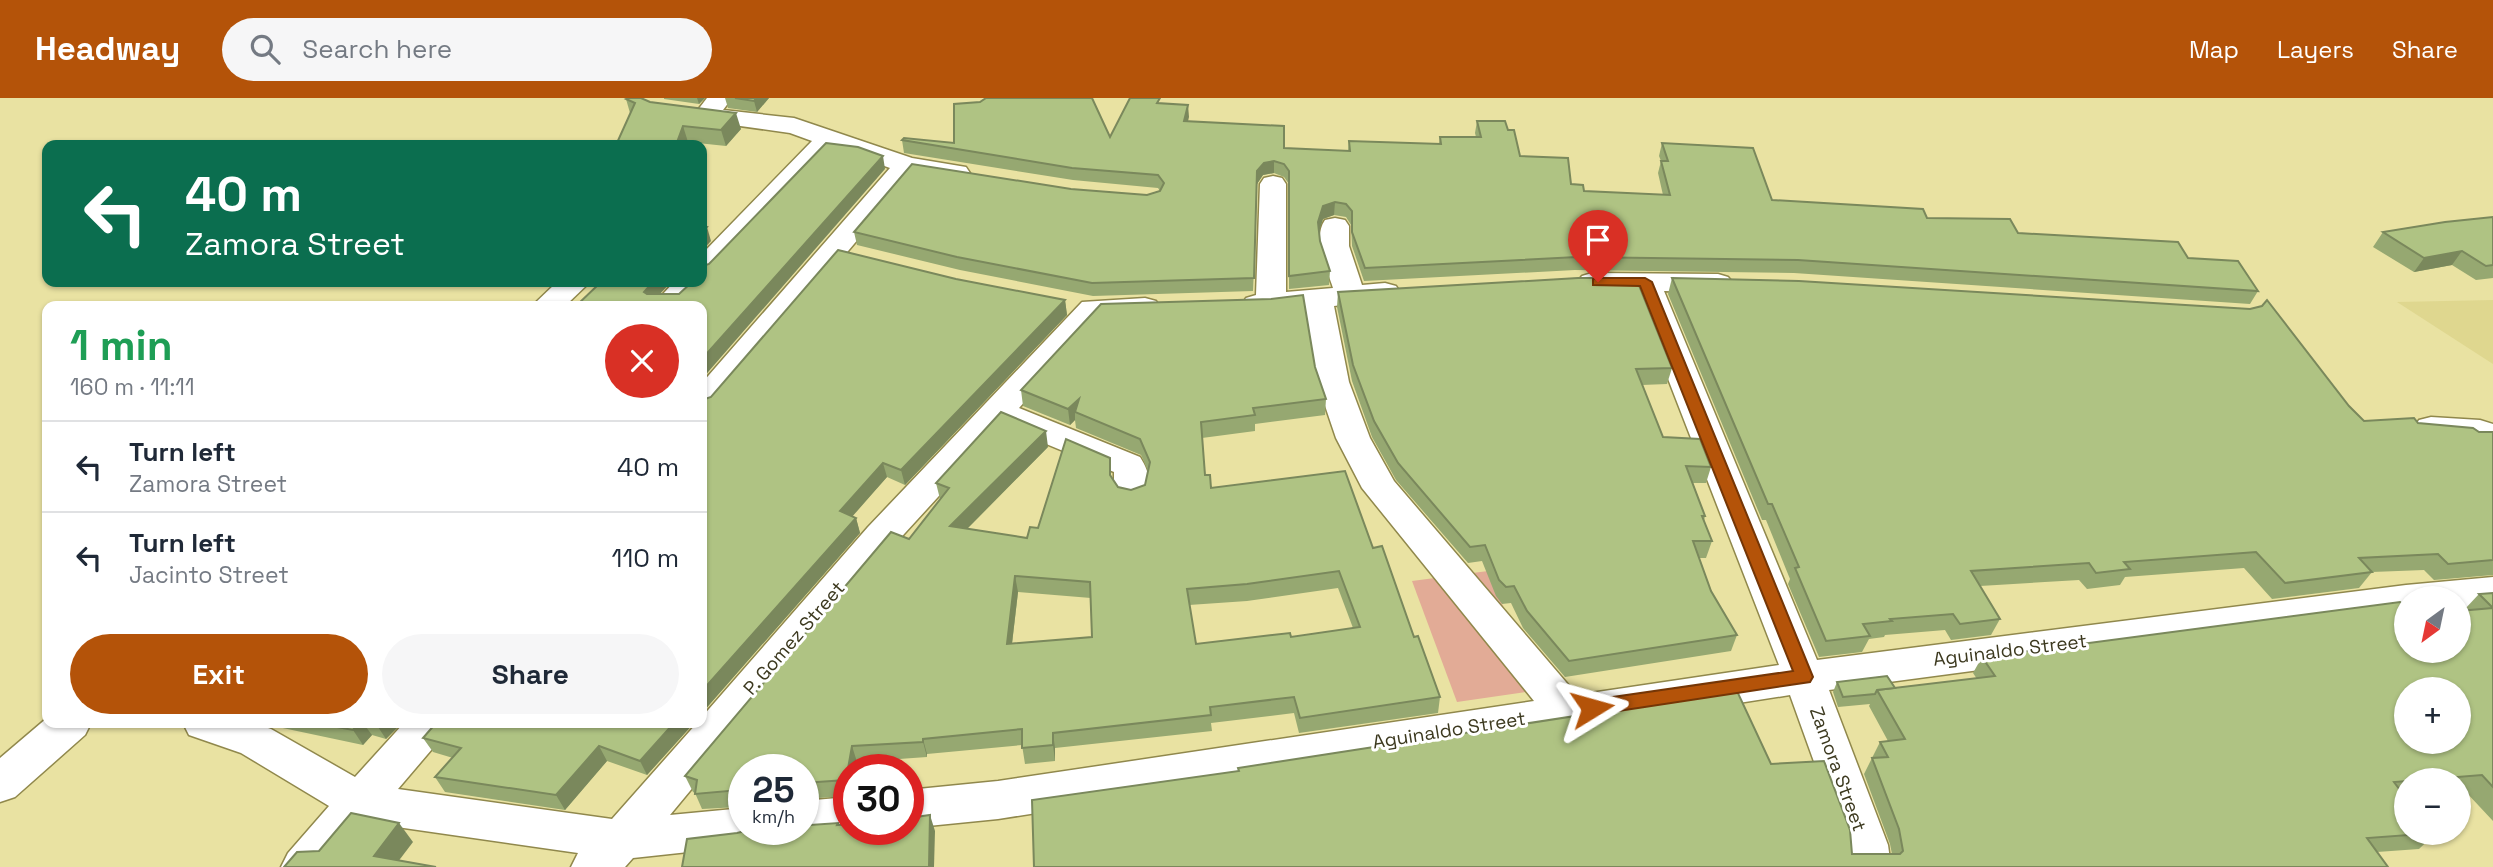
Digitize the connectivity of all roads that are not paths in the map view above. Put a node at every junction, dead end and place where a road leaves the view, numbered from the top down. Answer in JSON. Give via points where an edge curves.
{"nodes":[{"id":1,"x":797,"y":98,"type":"edge"},
{"id":2,"x":713,"y":106,"type":"edge"},
{"id":3,"x":681,"y":112,"type":"edge"},
{"id":4,"x":775,"y":124,"type":"junction"},
{"id":5,"x":830,"y":137,"type":"junction"},
{"id":6,"x":907,"y":165,"type":"junction"},
{"id":7,"x":984,"y":177,"type":"edge"},
{"id":8,"x":1273,"y":184,"type":"dead end"},
{"id":9,"x":1335,"y":226,"type":"dead end"},
{"id":10,"x":707,"y":265,"type":"edge"},
{"id":11,"x":1645,"y":282,"type":"junction"},
{"id":12,"x":1562,"y":283,"type":"edge"},
{"id":13,"x":1740,"y":284,"type":"edge"},
{"id":14,"x":569,"y":287,"type":"edge"},
{"id":15,"x":686,"y":287,"type":"edge"},
{"id":16,"x":1416,"y":290,"type":"edge"},
{"id":17,"x":1334,"y":296,"type":"junction"},
{"id":18,"x":553,"y":301,"type":"edge"},
{"id":19,"x":672,"y":301,"type":"edge"},
{"id":20,"x":1056,"y":301,"type":"edge"},
{"id":21,"x":1271,"y":303,"type":"junction"},
{"id":22,"x":1230,"y":304,"type":"edge"},
{"id":23,"x":1175,"y":306,"type":"edge"},
{"id":24,"x":1093,"y":308,"type":"junction"},
{"id":25,"x":707,"y":398,"type":"edge"},
{"id":26,"x":996,"y":410,"type":"junction"},
{"id":27,"x":2418,"y":428,"type":"edge"},
{"id":28,"x":2493,"y":435,"type":"edge"},
{"id":29,"x":1132,"y":491,"type":"edge"},
{"id":30,"x":2493,"y":591,"type":"edge"},
{"id":31,"x":2471,"y":593,"type":"edge"},
{"id":32,"x":2394,"y":601,"type":"edge"},
{"id":33,"x":1804,"y":677,"type":"junction"},
{"id":34,"x":1566,"y":711,"type":"junction"},
{"id":35,"x":64,"y":728,"type":"edge"},
{"id":36,"x":237,"y":728,"type":"edge"},
{"id":37,"x":425,"y":728,"type":"edge"},
{"id":38,"x":264,"y":732,"type":"edge"},
{"id":39,"x":0,"y":784,"type":"edge"},
{"id":40,"x":361,"y":803,"type":"junction"},
{"id":41,"x":924,"y":807,"type":"edge"},
{"id":42,"x":728,"y":830,"type":"edge"},
{"id":43,"x":608,"y":853,"type":"edge"},
{"id":44,"x":304,"y":867,"type":"edge"},
{"id":45,"x":1868,"y":867,"type":"edge"}],
"edges":[{"from":1,"to":4,"type":"street"},
{"from":2,"to":3,"type":"street"},
{"from":2,"to":4,"type":"street"},
{"from":4,"to":5,"type":"street"},
{"from":5,"to":6,"type":"street"},
{"from":5,"to":10,"type":"street"},
{"from":6,"to":7,"type":"street"},
{"from":6,"to":25,"type":"street","via":[[845,254]]},
{"from":8,"to":21,"type":"street"},
{"from":9,"to":17,"type":"street"},
{"from":11,"to":12,"type":"street"},
{"from":11,"to":13,"type":"street"},
{"from":11,"to":33,"type":"street","name":"Zamora Street"},
{"from":14,"to":18,"type":"street"},
{"from":15,"to":19,"type":"street"},
{"from":16,"to":17,"type":"street"},
{"from":17,"to":21,"type":"street"},
{"from":17,"to":34,"type":"street","via":[[1333,382],[1353,438],[1380,488]]},
{"from":20,"to":24,"type":"street"},
{"from":21,"to":22,"type":"street"},
{"from":23,"to":24,"type":"street"},
{"from":24,"to":26,"type":"street","name":"P. Gomez Street"},
{"from":26,"to":29,"type":"street","via":[[1128,465]]},
{"from":26,"to":43,"type":"street","name":"P. Gomez Street"},
{"from":27,"to":28,"type":"street"},
{"from":30,"to":31,"type":"street"},
{"from":32,"to":33,"type":"street","name":"Aguinaldo Street"},
{"from":33,"to":34,"type":"street","name":"Aguinaldo Street"},
{"from":33,"to":45,"type":"street","name":"Zamora Street","via":[[1866,845]]},
{"from":34,"to":41,"type":"street","name":"Aguinaldo Street","via":[[1026,796]]},
{"from":35,"to":39,"type":"street"},
{"from":36,"to":38,"type":"street"},
{"from":37,"to":40,"type":"street"},
{"from":38,"to":40,"type":"street"},
{"from":40,"to":43,"type":"street"},
{"from":40,"to":44,"type":"street"},
{"from":42,"to":43,"type":"street"}]}
